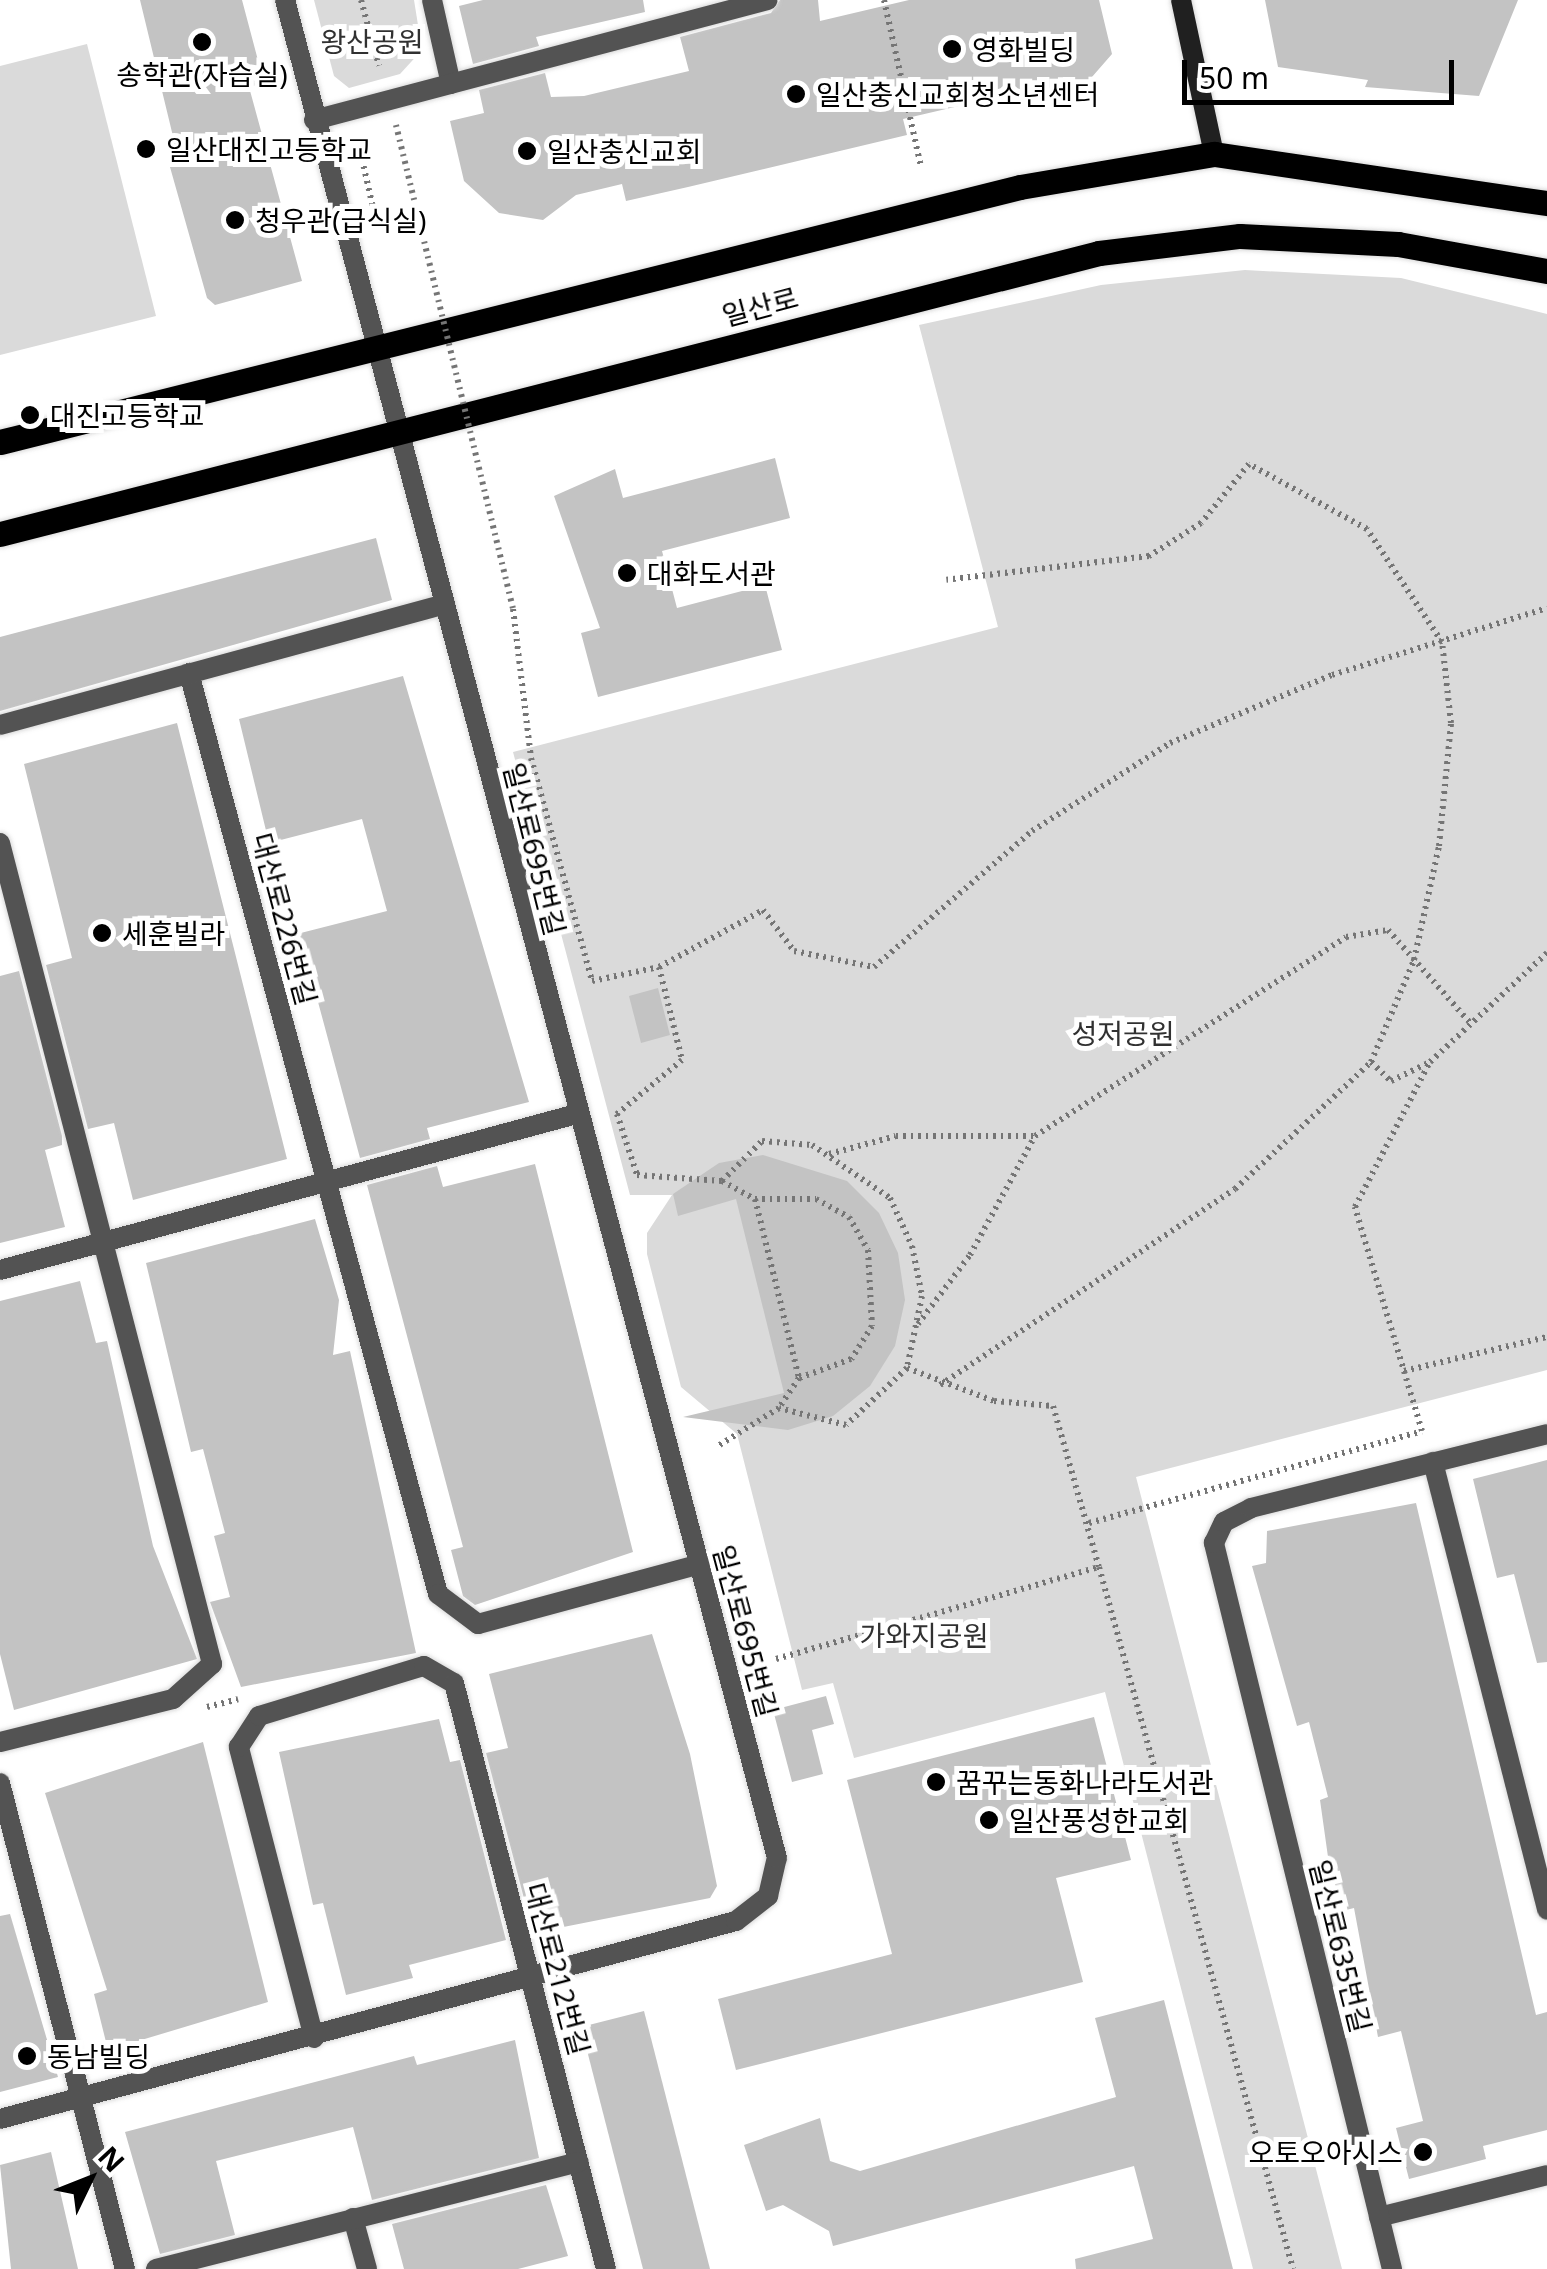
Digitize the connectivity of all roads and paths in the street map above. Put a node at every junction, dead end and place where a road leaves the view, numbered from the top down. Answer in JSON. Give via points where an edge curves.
{"nodes":[{"id":1,"x":285,"y":0,"type":"edge"},
{"id":2,"x":361,"y":0,"type":"edge"},
{"id":3,"x":432,"y":0,"type":"edge"},
{"id":4,"x":767,"y":0,"type":"edge"},
{"id":5,"x":884,"y":0,"type":"edge"},
{"id":6,"x":1181,"y":0,"type":"edge"},
{"id":7,"x":379,"y":66,"type":"dead end"},
{"id":8,"x":451,"y":84,"type":"junction"},
{"id":9,"x":314,"y":120,"type":"junction"},
{"id":10,"x":383,"y":129,"type":"dead end"},
{"id":11,"x":370,"y":133,"type":"dead end"},
{"id":12,"x":1214,"y":154,"type":"junction"},
{"id":13,"x":921,"y":167,"type":"dead end"},
{"id":14,"x":1547,"y":203,"type":"edge"},
{"id":15,"x":378,"y":228,"type":"dead end"},
{"id":16,"x":1547,"y":272,"type":"edge"},
{"id":17,"x":445,"y":329,"type":"junction"},
{"id":18,"x":374,"y":346,"type":"junction"},
{"id":19,"x":468,"y":417,"type":"junction"},
{"id":20,"x":399,"y":434,"type":"junction"},
{"id":21,"x":0,"y":442,"type":"edge"},
{"id":22,"x":0,"y":534,"type":"edge"},
{"id":23,"x":946,"y":580,"type":"dead end"},
{"id":24,"x":445,"y":604,"type":"junction"},
{"id":25,"x":1547,"y":608,"type":"edge"},
{"id":26,"x":1442,"y":642,"type":"junction"},
{"id":27,"x":189,"y":673,"type":"junction"},
{"id":28,"x":0,"y":724,"type":"edge"},
{"id":29,"x":0,"y":843,"type":"edge"},
{"id":30,"x":1547,"y":953,"type":"edge"},
{"id":31,"x":1414,"y":960,"type":"junction"},
{"id":32,"x":659,"y":968,"type":"junction"},
{"id":33,"x":1472,"y":1025,"type":"junction"},
{"id":34,"x":1371,"y":1062,"type":"junction"},
{"id":35,"x":1430,"y":1062,"type":"junction"},
{"id":36,"x":574,"y":1115,"type":"junction"},
{"id":37,"x":1035,"y":1136,"type":"junction"},
{"id":38,"x":828,"y":1154,"type":"junction"},
{"id":39,"x":328,"y":1180,"type":"junction"},
{"id":40,"x":722,"y":1181,"type":"junction"},
{"id":41,"x":754,"y":1199,"type":"junction"},
{"id":42,"x":110,"y":1240,"type":"junction"},
{"id":43,"x":0,"y":1270,"type":"edge"},
{"id":44,"x":918,"y":1324,"type":"junction"},
{"id":45,"x":1547,"y":1337,"type":"edge"},
{"id":46,"x":908,"y":1368,"type":"junction"},
{"id":47,"x":1404,"y":1371,"type":"junction"},
{"id":48,"x":799,"y":1378,"type":"junction"},
{"id":49,"x":940,"y":1385,"type":"junction"},
{"id":50,"x":779,"y":1408,"type":"junction"},
{"id":51,"x":1547,"y":1434,"type":"edge"},
{"id":52,"x":718,"y":1446,"type":"dead end"},
{"id":53,"x":1433,"y":1462,"type":"junction"},
{"id":54,"x":1089,"y":1522,"type":"junction"},
{"id":55,"x":701,"y":1564,"type":"junction"},
{"id":56,"x":1099,"y":1567,"type":"junction"},
{"id":57,"x":776,"y":1660,"type":"dead end"},
{"id":58,"x":0,"y":1742,"type":"edge"},
{"id":59,"x":0,"y":1783,"type":"edge"},
{"id":60,"x":1547,"y":1910,"type":"edge"},
{"id":61,"x":531,"y":1971,"type":"junction"},
{"id":62,"x":314,"y":2038,"type":"junction"},
{"id":63,"x":82,"y":2098,"type":"junction"},
{"id":64,"x":0,"y":2119,"type":"edge"},
{"id":65,"x":579,"y":2162,"type":"junction"},
{"id":66,"x":1547,"y":2175,"type":"edge"},
{"id":67,"x":1379,"y":2217,"type":"junction"},
{"id":68,"x":354,"y":2218,"type":"junction"},
{"id":69,"x":125,"y":2269,"type":"edge"},
{"id":70,"x":156,"y":2269,"type":"edge"},
{"id":71,"x":367,"y":2269,"type":"edge"},
{"id":72,"x":606,"y":2269,"type":"edge"},
{"id":73,"x":1293,"y":2269,"type":"edge"},
{"id":74,"x":1392,"y":2269,"type":"edge"}],
"edges":[{"from":1,"to":9,"type":"street","name":"일산로695번길"},
{"from":2,"to":7,"type":"path"},
{"from":3,"to":8,"type":"street"},
{"from":4,"to":8,"type":"street"},
{"from":5,"to":13,"type":"path"},
{"from":6,"to":12,"type":"street"},
{"from":8,"to":9,"type":"street"},
{"from":9,"to":18,"type":"street","name":"일산로695번길"},
{"from":10,"to":17,"type":"path","bridge":true,"via":[[396,125]]},
{"from":11,"to":15,"type":"path","via":[[356,137]]},
{"from":12,"to":14,"type":"main road","name":"일산로"},
{"from":12,"to":17,"type":"main road","name":"일산로","via":[[1020,187]]},
{"from":16,"to":19,"type":"main road","name":"일산로","via":[[1398,244],[1240,236],[1099,253]]},
{"from":17,"to":18,"type":"main road","name":"일산로"},
{"from":17,"to":19,"type":"path","bridge":true},
{"from":18,"to":20,"type":"street","name":"일산로695번길"},
{"from":18,"to":21,"type":"main road","name":"일산로"},
{"from":19,"to":20,"type":"main road","name":"일산로"},
{"from":19,"to":32,"type":"path","bridge":true,"via":[[513,609],[532,758],[592,981]]},
{"from":20,"to":22,"type":"main road","name":"일산로"},
{"from":20,"to":24,"type":"street","name":"일산로695번길"},
{"from":23,"to":26,"type":"path","via":[[1149,556],[1202,523],[1249,464],[1368,529]]},
{"from":24,"to":27,"type":"street"},
{"from":24,"to":36,"type":"street","name":"일산로695번길"},
{"from":25,"to":26,"type":"path"},
{"from":26,"to":31,"type":"path","via":[[1452,723]]},
{"from":26,"to":32,"type":"path","via":[[1332,675],[1170,743],[1032,831],[874,967],[794,951],[763,910]]},
{"from":27,"to":28,"type":"street"},
{"from":27,"to":39,"type":"street","name":"대산로226번길"},
{"from":29,"to":42,"type":"street"},
{"from":30,"to":33,"type":"path"},
{"from":31,"to":33,"type":"path"},
{"from":31,"to":34,"type":"path"},
{"from":31,"to":37,"type":"path","via":[[1388,930],[1346,937]]},
{"from":32,"to":40,"type":"path","via":[[682,1060],[617,1114],[637,1175]]},
{"from":33,"to":35,"type":"path"},
{"from":34,"to":35,"type":"path","via":[[1390,1081]]},
{"from":34,"to":49,"type":"path","via":[[1236,1188]]},
{"from":35,"to":47,"type":"path","via":[[1354,1207]]},
{"from":36,"to":39,"type":"street"},
{"from":36,"to":55,"type":"street","name":"일산로695번길"},
{"from":37,"to":38,"type":"path","via":[[896,1136]]},
{"from":37,"to":44,"type":"path","via":[[970,1255]]},
{"from":38,"to":40,"type":"path","via":[[762,1142]]},
{"from":38,"to":44,"type":"path","via":[[890,1198],[912,1246]]},
{"from":39,"to":42,"type":"street"},
{"from":39,"to":55,"type":"street","name":"대산로226번길","via":[[438,1594],[478,1624]]},
{"from":40,"to":41,"type":"path"},
{"from":41,"to":48,"type":"path"},
{"from":41,"to":48,"type":"path","via":[[816,1199],[849,1217],[868,1250],[872,1326],[851,1359]]},
{"from":42,"to":43,"type":"street"},
{"from":42,"to":58,"type":"street","via":[[212,1664],[174,1699]]},
{"from":44,"to":46,"type":"path"},
{"from":45,"to":47,"type":"path"},
{"from":46,"to":49,"type":"path"},
{"from":46,"to":50,"type":"path","via":[[846,1425]]},
{"from":47,"to":54,"type":"path","via":[[1422,1431]]},
{"from":48,"to":50,"type":"path"},
{"from":49,"to":54,"type":"path","via":[[1053,1406]]},
{"from":50,"to":52,"type":"path"},
{"from":51,"to":53,"type":"street"},
{"from":53,"to":60,"type":"street"},
{"from":53,"to":67,"type":"street","name":"일산로635번길","via":[[1224,1522],[1214,1543]]},
{"from":54,"to":56,"type":"path"},
{"from":55,"to":61,"type":"street","name":"일산로695번길","via":[[777,1858],[768,1896],[736,1921]]},
{"from":56,"to":57,"type":"path"},
{"from":56,"to":73,"type":"path"},
{"from":59,"to":63,"type":"street"},
{"from":61,"to":62,"type":"street","name":"일산로695번길"},
{"from":61,"to":62,"type":"street","name":"대산로212번길","via":[[454,1683],[424,1666],[259,1716],[239,1747]]},
{"from":61,"to":65,"type":"street","name":"대산로212번길"},
{"from":62,"to":63,"type":"street","name":"일산로695번길"},
{"from":63,"to":64,"type":"street","name":"일산로695번길"},
{"from":63,"to":69,"type":"street"},
{"from":65,"to":68,"type":"street"},
{"from":65,"to":72,"type":"street","name":"대산로212번길"},
{"from":66,"to":67,"type":"street"},
{"from":67,"to":74,"type":"street","name":"일산로635번길"},
{"from":68,"to":70,"type":"street"},
{"from":68,"to":71,"type":"street"}]}
